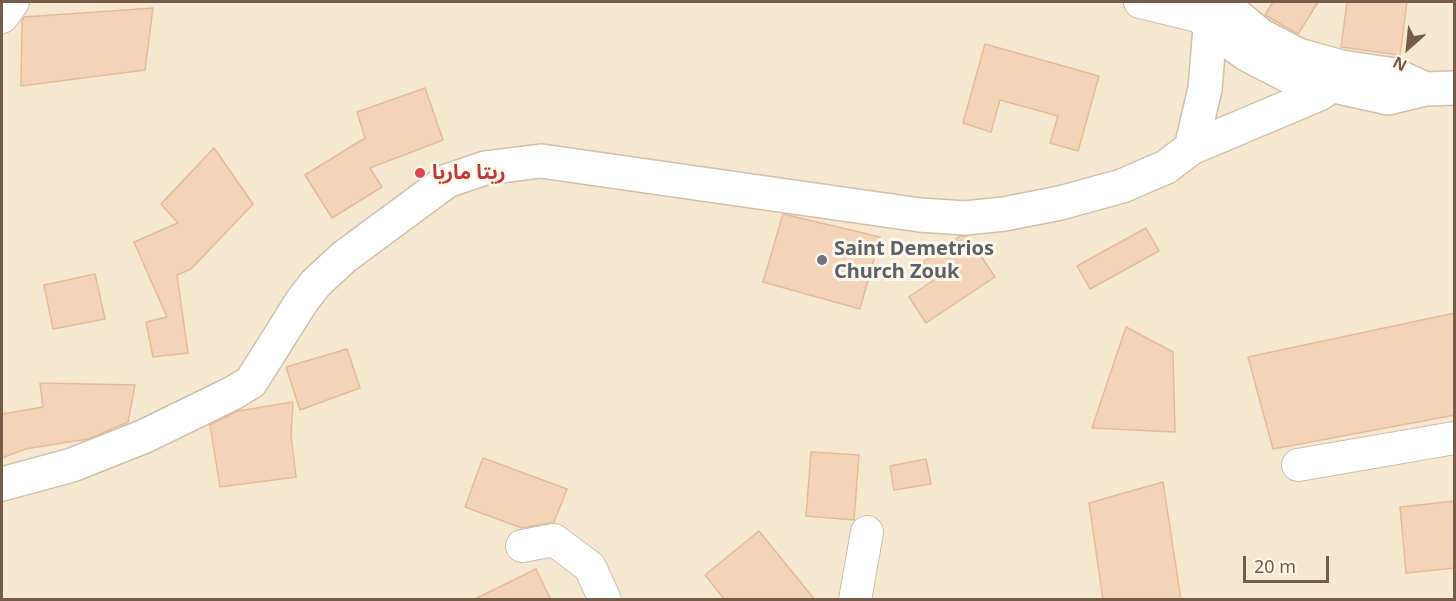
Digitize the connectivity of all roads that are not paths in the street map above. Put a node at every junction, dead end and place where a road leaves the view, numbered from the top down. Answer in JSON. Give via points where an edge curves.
{"nodes":[{"id":1,"x":1140,"y":2,"type":"edge"},
{"id":2,"x":1206,"y":12,"type":"edge"},
{"id":3,"x":1350,"y":79,"type":"junction"},
{"id":4,"x":1440,"y":88,"type":"edge"},
{"id":5,"x":1178,"y":157,"type":"junction"},
{"id":6,"x":1455,"y":438,"type":"edge"},
{"id":7,"x":1298,"y":465,"type":"dead end"},
{"id":8,"x":2,"y":484,"type":"edge"},
{"id":9,"x":867,"y":532,"type":"dead end"},
{"id":10,"x":522,"y":546,"type":"dead end"},
{"id":11,"x":605,"y":600,"type":"edge"},
{"id":12,"x":855,"y":600,"type":"edge"}],
"edges":[{"from":1,"to":2,"type":"street"},
{"from":2,"to":3,"type":"main road","via":[[1248,55],[1289,76]]},
{"from":2,"to":5,"type":"main road","via":[[1205,89]]},
{"from":3,"to":4,"type":"main road","via":[[1388,98]]},
{"from":3,"to":5,"type":"main road","via":[[1337,108],[1311,120],[1195,164]]},
{"from":5,"to":8,"type":"main road","via":[[1122,186],[1060,203],[965,218],[920,215],[541,161],[485,168],[447,181],[344,257],[302,301],[251,382],[145,436],[72,465]]},
{"from":6,"to":7,"type":"street"},
{"from":9,"to":12,"type":"street"},
{"from":10,"to":11,"type":"street","via":[[554,540],[590,567]]}]}
